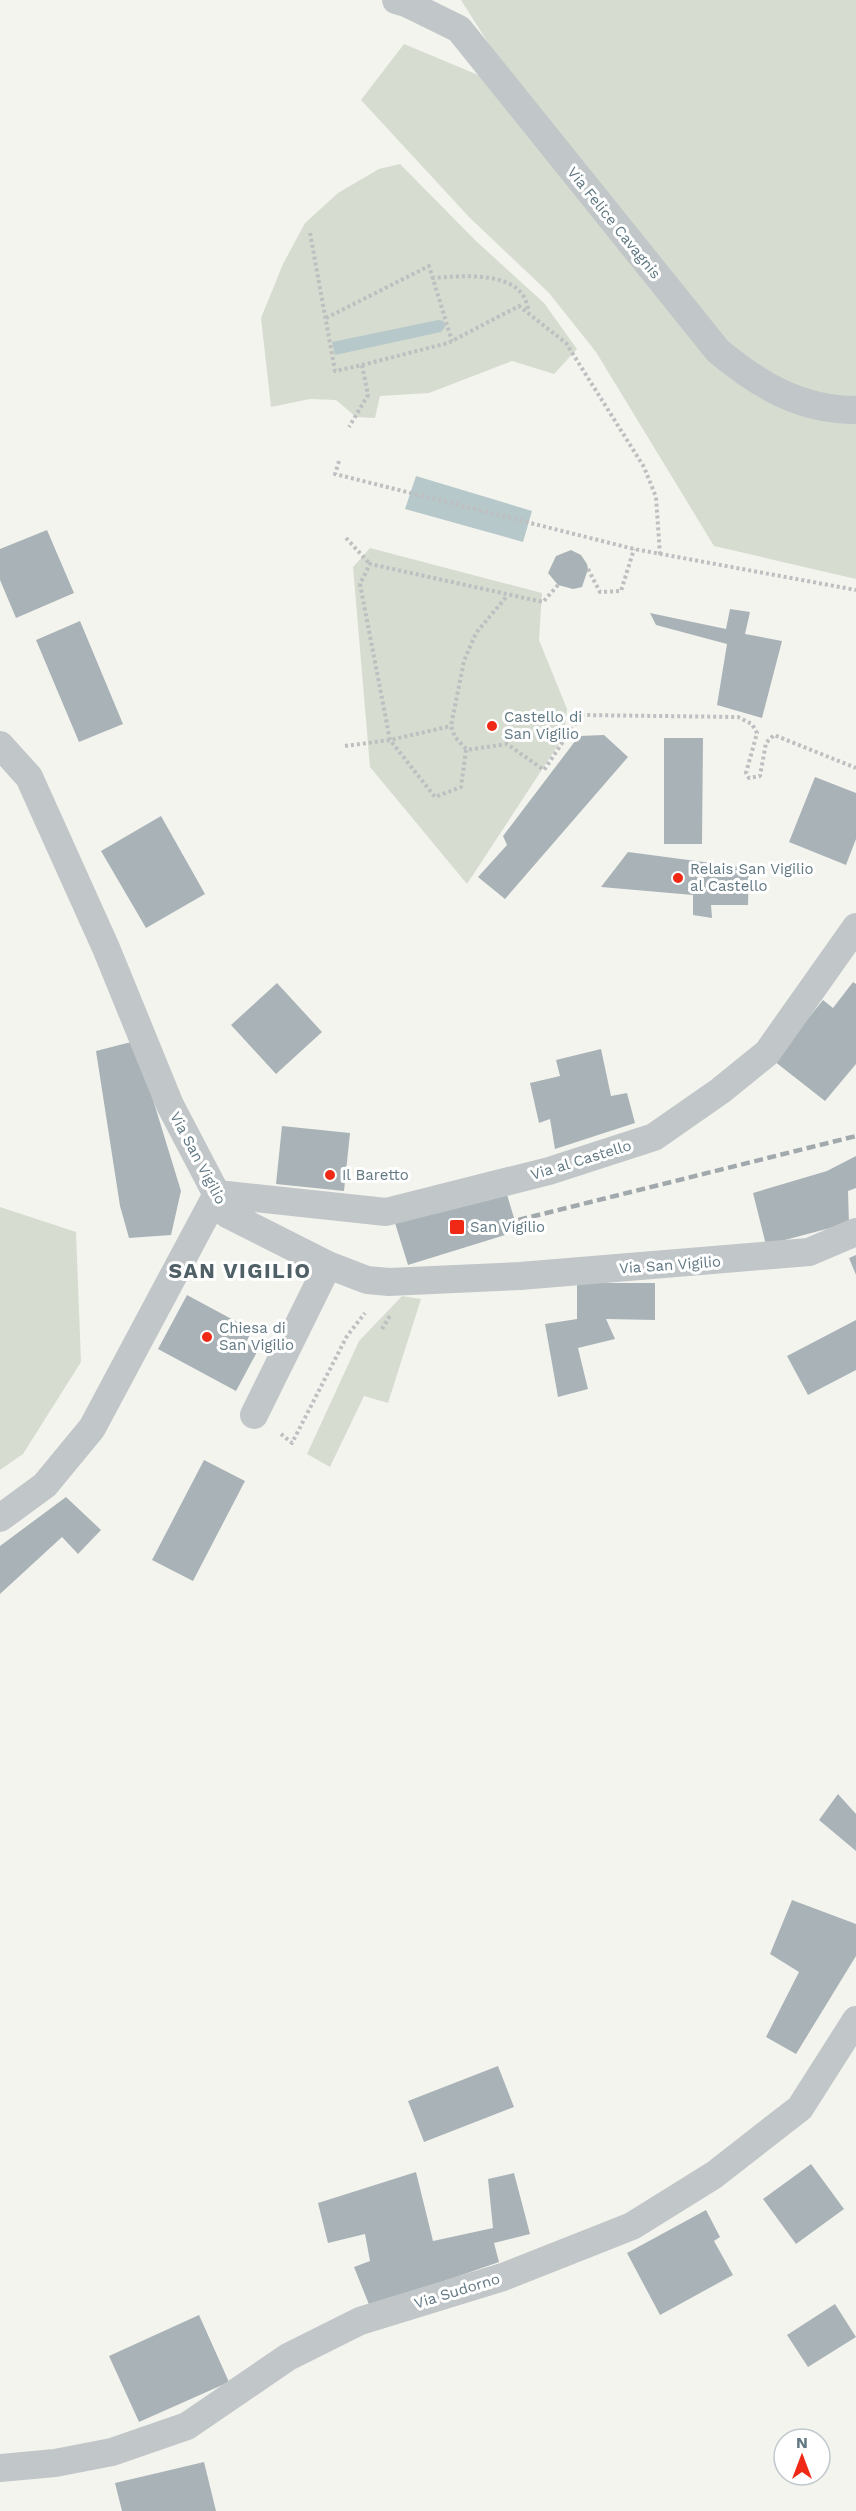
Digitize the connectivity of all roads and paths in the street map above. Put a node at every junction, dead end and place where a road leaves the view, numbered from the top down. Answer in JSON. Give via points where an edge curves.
{"nodes":[{"id":1,"x":396,"y":0,"type":"edge"},
{"id":2,"x":310,"y":233,"type":"dead end"},
{"id":3,"x":432,"y":278,"type":"junction"},
{"id":4,"x":528,"y":312,"type":"junction"},
{"id":5,"x":326,"y":318,"type":"junction"},
{"id":6,"x":452,"y":341,"type":"junction"},
{"id":7,"x":362,"y":364,"type":"junction"},
{"id":8,"x":856,"y":410,"type":"edge"},
{"id":9,"x":348,"y":427,"type":"dead end"},
{"id":10,"x":339,"y":461,"type":"dead end"},
{"id":11,"x":346,"y":538,"type":"dead end"},
{"id":12,"x":633,"y":549,"type":"junction"},
{"id":13,"x":660,"y":555,"type":"junction"},
{"id":14,"x":370,"y":564,"type":"junction"},
{"id":15,"x":588,"y":569,"type":"dead end"},
{"id":16,"x":558,"y":585,"type":"dead end"},
{"id":17,"x":856,"y":590,"type":"edge"},
{"id":18,"x":507,"y":596,"type":"junction"},
{"id":19,"x":451,"y":726,"type":"junction"},
{"id":20,"x":390,"y":740,"type":"junction"},
{"id":21,"x":0,"y":745,"type":"edge"},
{"id":22,"x":345,"y":746,"type":"dead end"},
{"id":23,"x":466,"y":750,"type":"junction"},
{"id":24,"x":856,"y":768,"type":"edge"},
{"id":25,"x":856,"y":927,"type":"edge"},
{"id":26,"x":217,"y":1194,"type":"junction"},
{"id":27,"x":856,"y":1232,"type":"edge"},
{"id":28,"x":328,"y":1265,"type":"junction"},
{"id":29,"x":389,"y":1282,"type":"junction"},
{"id":30,"x":254,"y":1415,"type":"joint"},
{"id":31,"x":0,"y":1518,"type":"edge"},
{"id":32,"x":856,"y":2020,"type":"edge"},
{"id":33,"x":0,"y":2468,"type":"edge"}],
"edges":[{"from":1,"to":8,"type":"street","name":"Via Felice Cavagnis","via":[[459,29],[718,351],[748,376],[794,401]]},
{"from":2,"to":5,"type":"path"},
{"from":3,"to":4,"type":"path","via":[[479,275],[512,285],[527,300]]},
{"from":3,"to":5,"type":"path","via":[[429,266]]},
{"from":3,"to":6,"type":"path"},
{"from":4,"to":6,"type":"path","via":[[519,306]]},
{"from":4,"to":13,"type":"path","via":[[566,344],[644,467],[656,497]]},
{"from":5,"to":7,"type":"path","via":[[335,370]]},
{"from":6,"to":7,"type":"path"},
{"from":7,"to":9,"type":"path","via":[[368,395]]},
{"from":10,"to":12,"type":"path","via":[[335,474]]},
{"from":11,"to":14,"type":"path"},
{"from":12,"to":13,"type":"path"},
{"from":12,"to":15,"type":"path","via":[[621,591],[600,592]]},
{"from":13,"to":17,"type":"path"},
{"from":14,"to":18,"type":"path"},
{"from":14,"to":20,"type":"path","via":[[360,584]]},
{"from":16,"to":18,"type":"path","via":[[543,602]]},
{"from":18,"to":19,"type":"path","via":[[476,633],[464,661]]},
{"from":19,"to":20,"type":"path"},
{"from":19,"to":23,"type":"path"},
{"from":20,"to":22,"type":"path"},
{"from":20,"to":23,"type":"path","via":[[435,797],[461,787]]},
{"from":21,"to":26,"type":"street","name":"Via San Vigilio","via":[[28,777],[106,948],[170,1105]]},
{"from":23,"to":24,"type":"path","via":[[507,744],[544,770],[581,715],[738,717],[752,724],[757,733],[747,772],[749,778],[760,776],[766,743],[774,735]]},
{"from":25,"to":26,"type":"street","name":"Via al Castello","via":[[767,1053],[654,1137],[549,1171],[386,1212]]},
{"from":26,"to":28,"type":"street","name":"Via San Vigilio","via":[[227,1214]]},
{"from":26,"to":31,"type":"street","via":[[92,1428],[45,1485]]},
{"from":27,"to":29,"type":"street","name":"Via San Vigilio","via":[[799,1253],[520,1276]]},
{"from":28,"to":29,"type":"street","name":"Via San Vigilio","via":[[367,1280]]},
{"from":28,"to":30,"type":"street"},
{"from":29,"to":30,"type":"path","via":[[347,1336],[292,1443]]},
{"from":32,"to":33,"type":"street","name":"Via Sudorno","via":[[800,2108],[714,2175],[632,2226],[503,2277],[360,2321],[288,2357],[187,2426],[112,2452]]}]}
